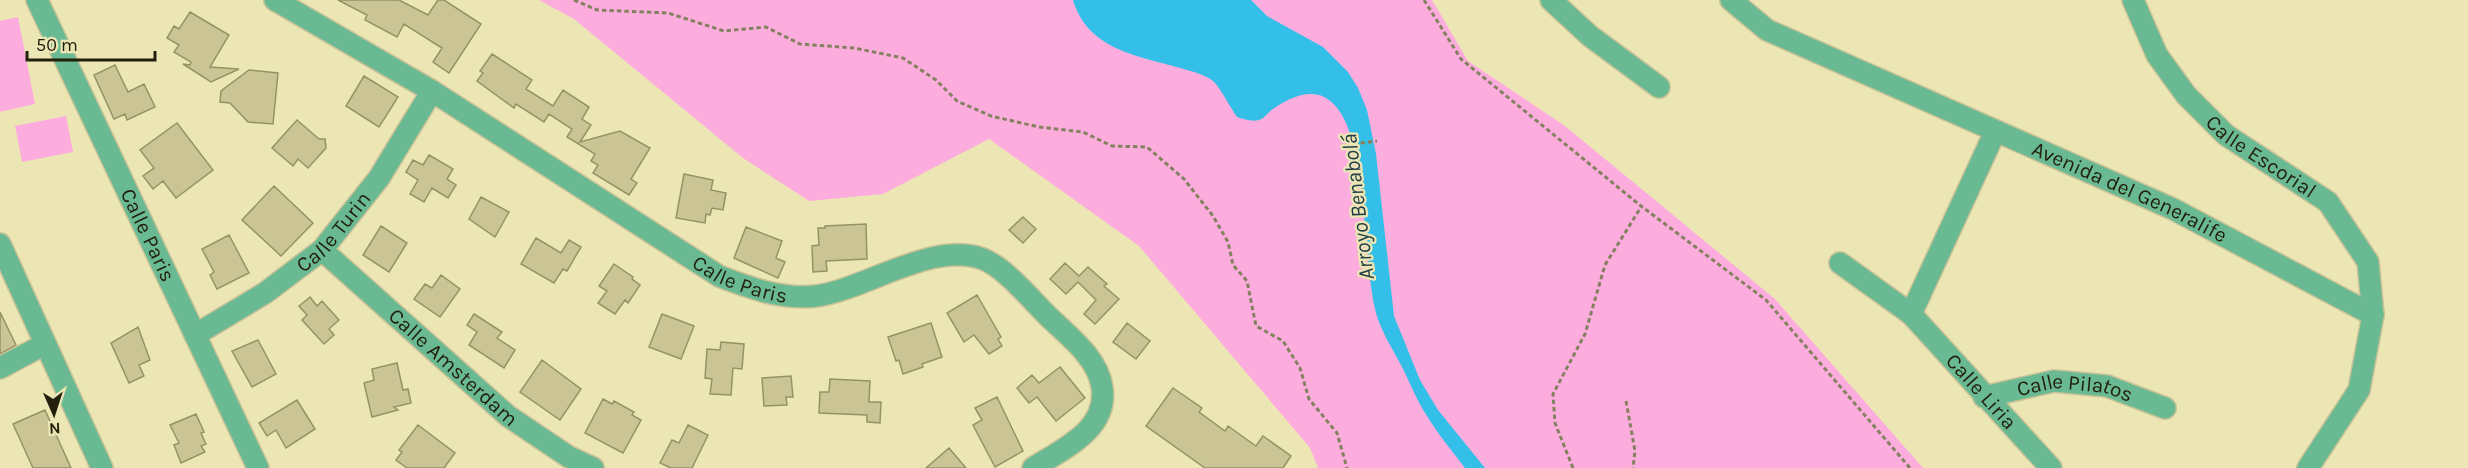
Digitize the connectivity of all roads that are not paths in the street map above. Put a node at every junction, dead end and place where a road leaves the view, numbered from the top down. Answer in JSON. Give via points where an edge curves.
{"nodes":[{"id":1,"x":37,"y":0,"type":"edge"},
{"id":2,"x":275,"y":0,"type":"edge"},
{"id":3,"x":1551,"y":0,"type":"edge"},
{"id":4,"x":2133,"y":0,"type":"edge"},
{"id":5,"x":1735,"y":1,"type":"edge"},
{"id":6,"x":1659,"y":87,"type":"dead end"},
{"id":7,"x":432,"y":91,"type":"junction"},
{"id":8,"x":1995,"y":132,"type":"junction"},
{"id":9,"x":0,"y":244,"type":"edge"},
{"id":10,"x":322,"y":250,"type":"junction"},
{"id":11,"x":1840,"y":263,"type":"dead end"},
{"id":12,"x":1911,"y":314,"type":"junction"},
{"id":13,"x":2373,"y":315,"type":"junction"},
{"id":14,"x":195,"y":335,"type":"junction"},
{"id":15,"x":45,"y":344,"type":"junction"},
{"id":16,"x":0,"y":368,"type":"edge"},
{"id":17,"x":1984,"y":397,"type":"junction"},
{"id":18,"x":2165,"y":408,"type":"dead end"},
{"id":19,"x":102,"y":468,"type":"edge"},
{"id":20,"x":258,"y":468,"type":"edge"},
{"id":21,"x":593,"y":468,"type":"edge"},
{"id":22,"x":1034,"y":468,"type":"edge"},
{"id":23,"x":2051,"y":468,"type":"edge"},
{"id":24,"x":2308,"y":468,"type":"edge"}],
"edges":[{"from":1,"to":14,"type":"street","name":"Calle Paris"},
{"from":2,"to":7,"type":"street","name":"Calle Paris"},
{"from":3,"to":6,"type":"street","via":[[1590,36]]},
{"from":4,"to":13,"type":"street","name":"Calle Escorial","via":[[2157,55],[2186,95],[2226,135],[2328,202],[2368,262]]},
{"from":5,"to":8,"type":"street","name":"Avenida del Generalife","via":[[1767,30]]},
{"from":7,"to":10,"type":"street","name":"Calle Turin","via":[[379,178]]},
{"from":7,"to":22,"type":"street","name":"Calle Paris","via":[[719,276],[749,288],[784,296],[815,296],[934,258],[954,254],[983,260],[1078,345],[1097,369],[1103,387],[1103,408],[1094,425]]},
{"from":8,"to":12,"type":"street"},
{"from":8,"to":13,"type":"street","name":"Avenida del Generalife","via":[[2173,208]]},
{"from":9,"to":15,"type":"street"},
{"from":10,"to":14,"type":"street","name":"Calle Turin","via":[[266,293]]},
{"from":10,"to":21,"type":"street","name":"Calle Amsterdam","via":[[508,416],[569,457]]},
{"from":11,"to":12,"type":"street","name":"Calle Liria"},
{"from":12,"to":17,"type":"street","name":"Calle Liria"},
{"from":13,"to":24,"type":"street","via":[[2359,390]]},
{"from":14,"to":20,"type":"street","name":"Calle Paris"},
{"from":15,"to":16,"type":"street"},
{"from":15,"to":19,"type":"street"},
{"from":17,"to":18,"type":"street","name":"Calle Pilatos","via":[[2054,381],[2107,386]]},
{"from":17,"to":23,"type":"street","name":"Calle Liria"}]}
